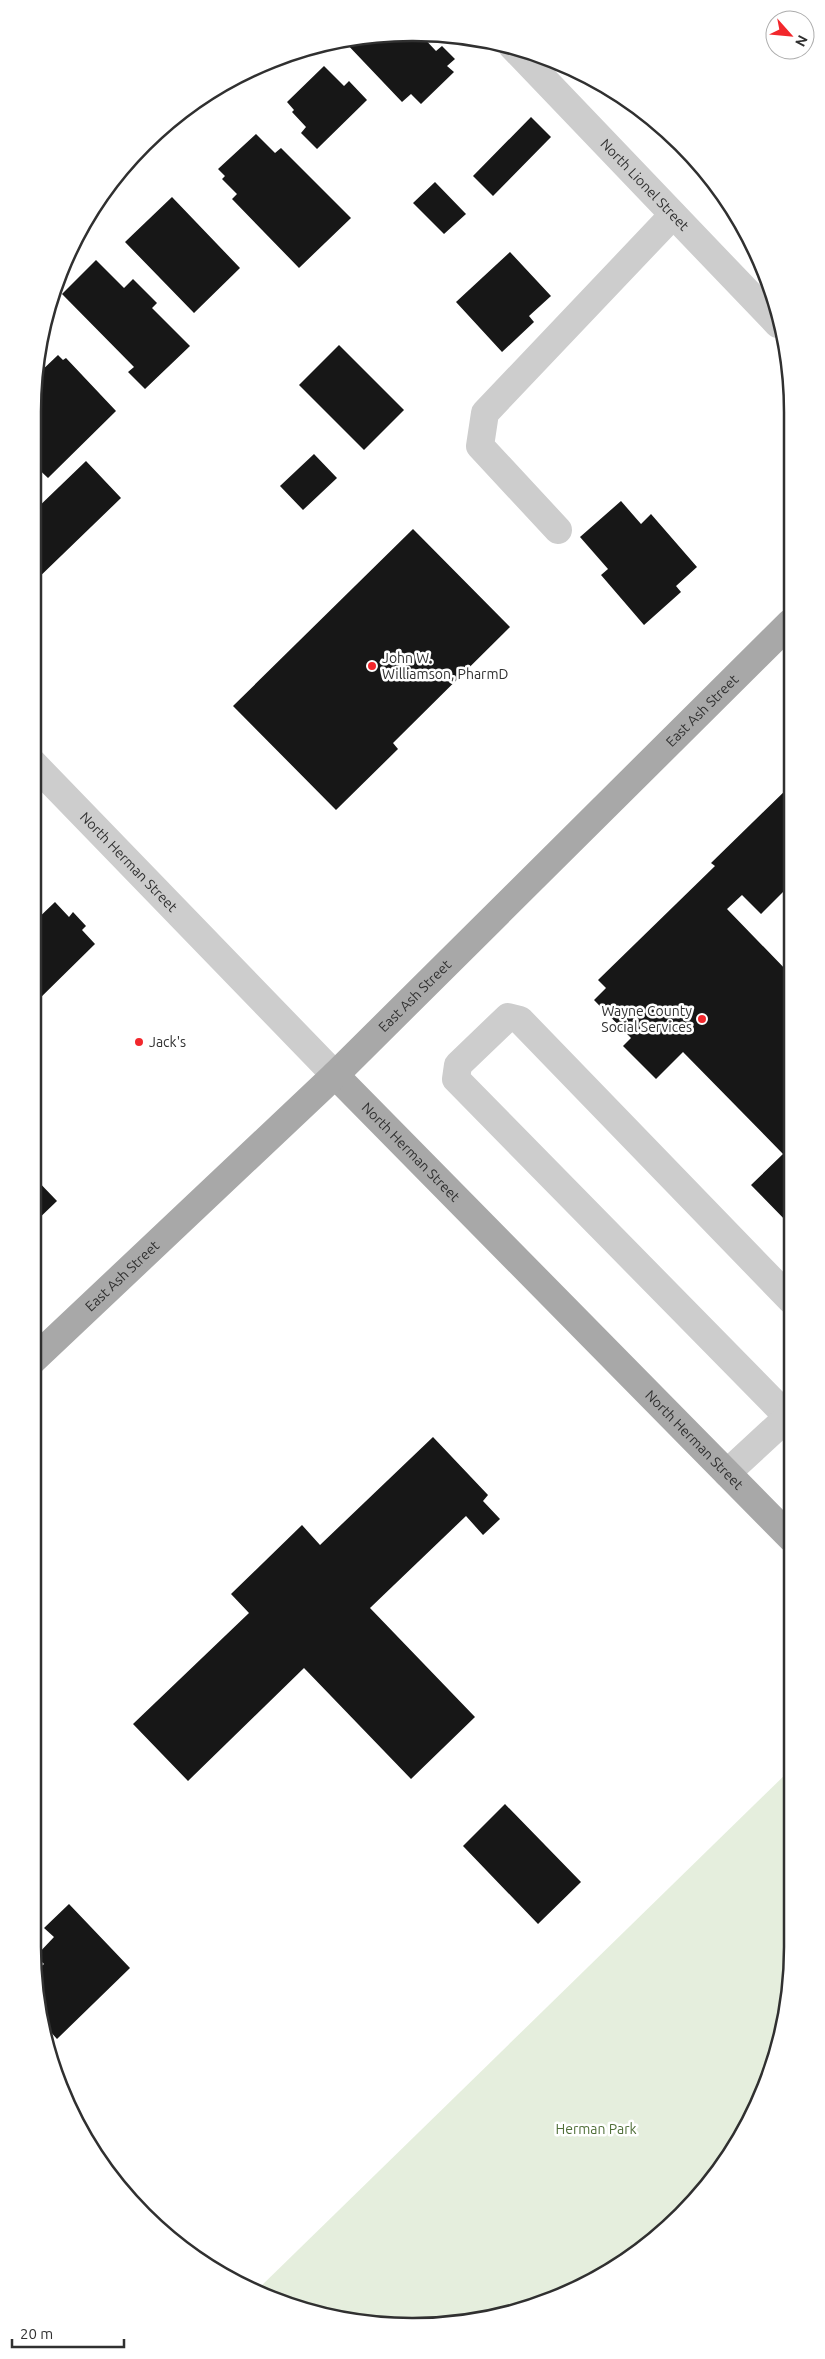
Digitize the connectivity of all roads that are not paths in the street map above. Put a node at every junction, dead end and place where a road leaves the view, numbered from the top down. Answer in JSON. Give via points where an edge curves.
{"nodes":[{"id":1,"x":524,"y":59,"type":"edge"},
{"id":2,"x":673,"y":215,"type":"junction"},
{"id":3,"x":771,"y":317,"type":"edge"},
{"id":4,"x":558,"y":530,"type":"dead end"},
{"id":5,"x":784,"y":629,"type":"edge"},
{"id":6,"x":41,"y":771,"type":"edge"},
{"id":7,"x":335,"y":1074,"type":"junction"},
{"id":8,"x":784,"y":1293,"type":"edge"},
{"id":9,"x":41,"y":1352,"type":"edge"},
{"id":10,"x":784,"y":1410,"type":"edge"},
{"id":11,"x":784,"y":1422,"type":"edge"},
{"id":12,"x":728,"y":1473,"type":"junction"},
{"id":13,"x":784,"y":1531,"type":"edge"}],
"edges":[{"from":1,"to":2,"type":"street","name":"North Lionel Street"},
{"from":2,"to":3,"type":"street","name":"North Lionel Street"},
{"from":2,"to":4,"type":"street","via":[[485,413],[480,446]]},
{"from":5,"to":7,"type":"main road","name":"East Ash Street"},
{"from":6,"to":7,"type":"street","name":"North Herman Street"},
{"from":7,"to":9,"type":"main road","name":"East Ash Street"},
{"from":7,"to":12,"type":"main road","name":"North Herman Street"},
{"from":8,"to":10,"type":"street","via":[[520,1020],[508,1017],[458,1065],[456,1079]]},
{"from":11,"to":12,"type":"street"},
{"from":12,"to":13,"type":"main road","name":"North Herman Street"}]}
